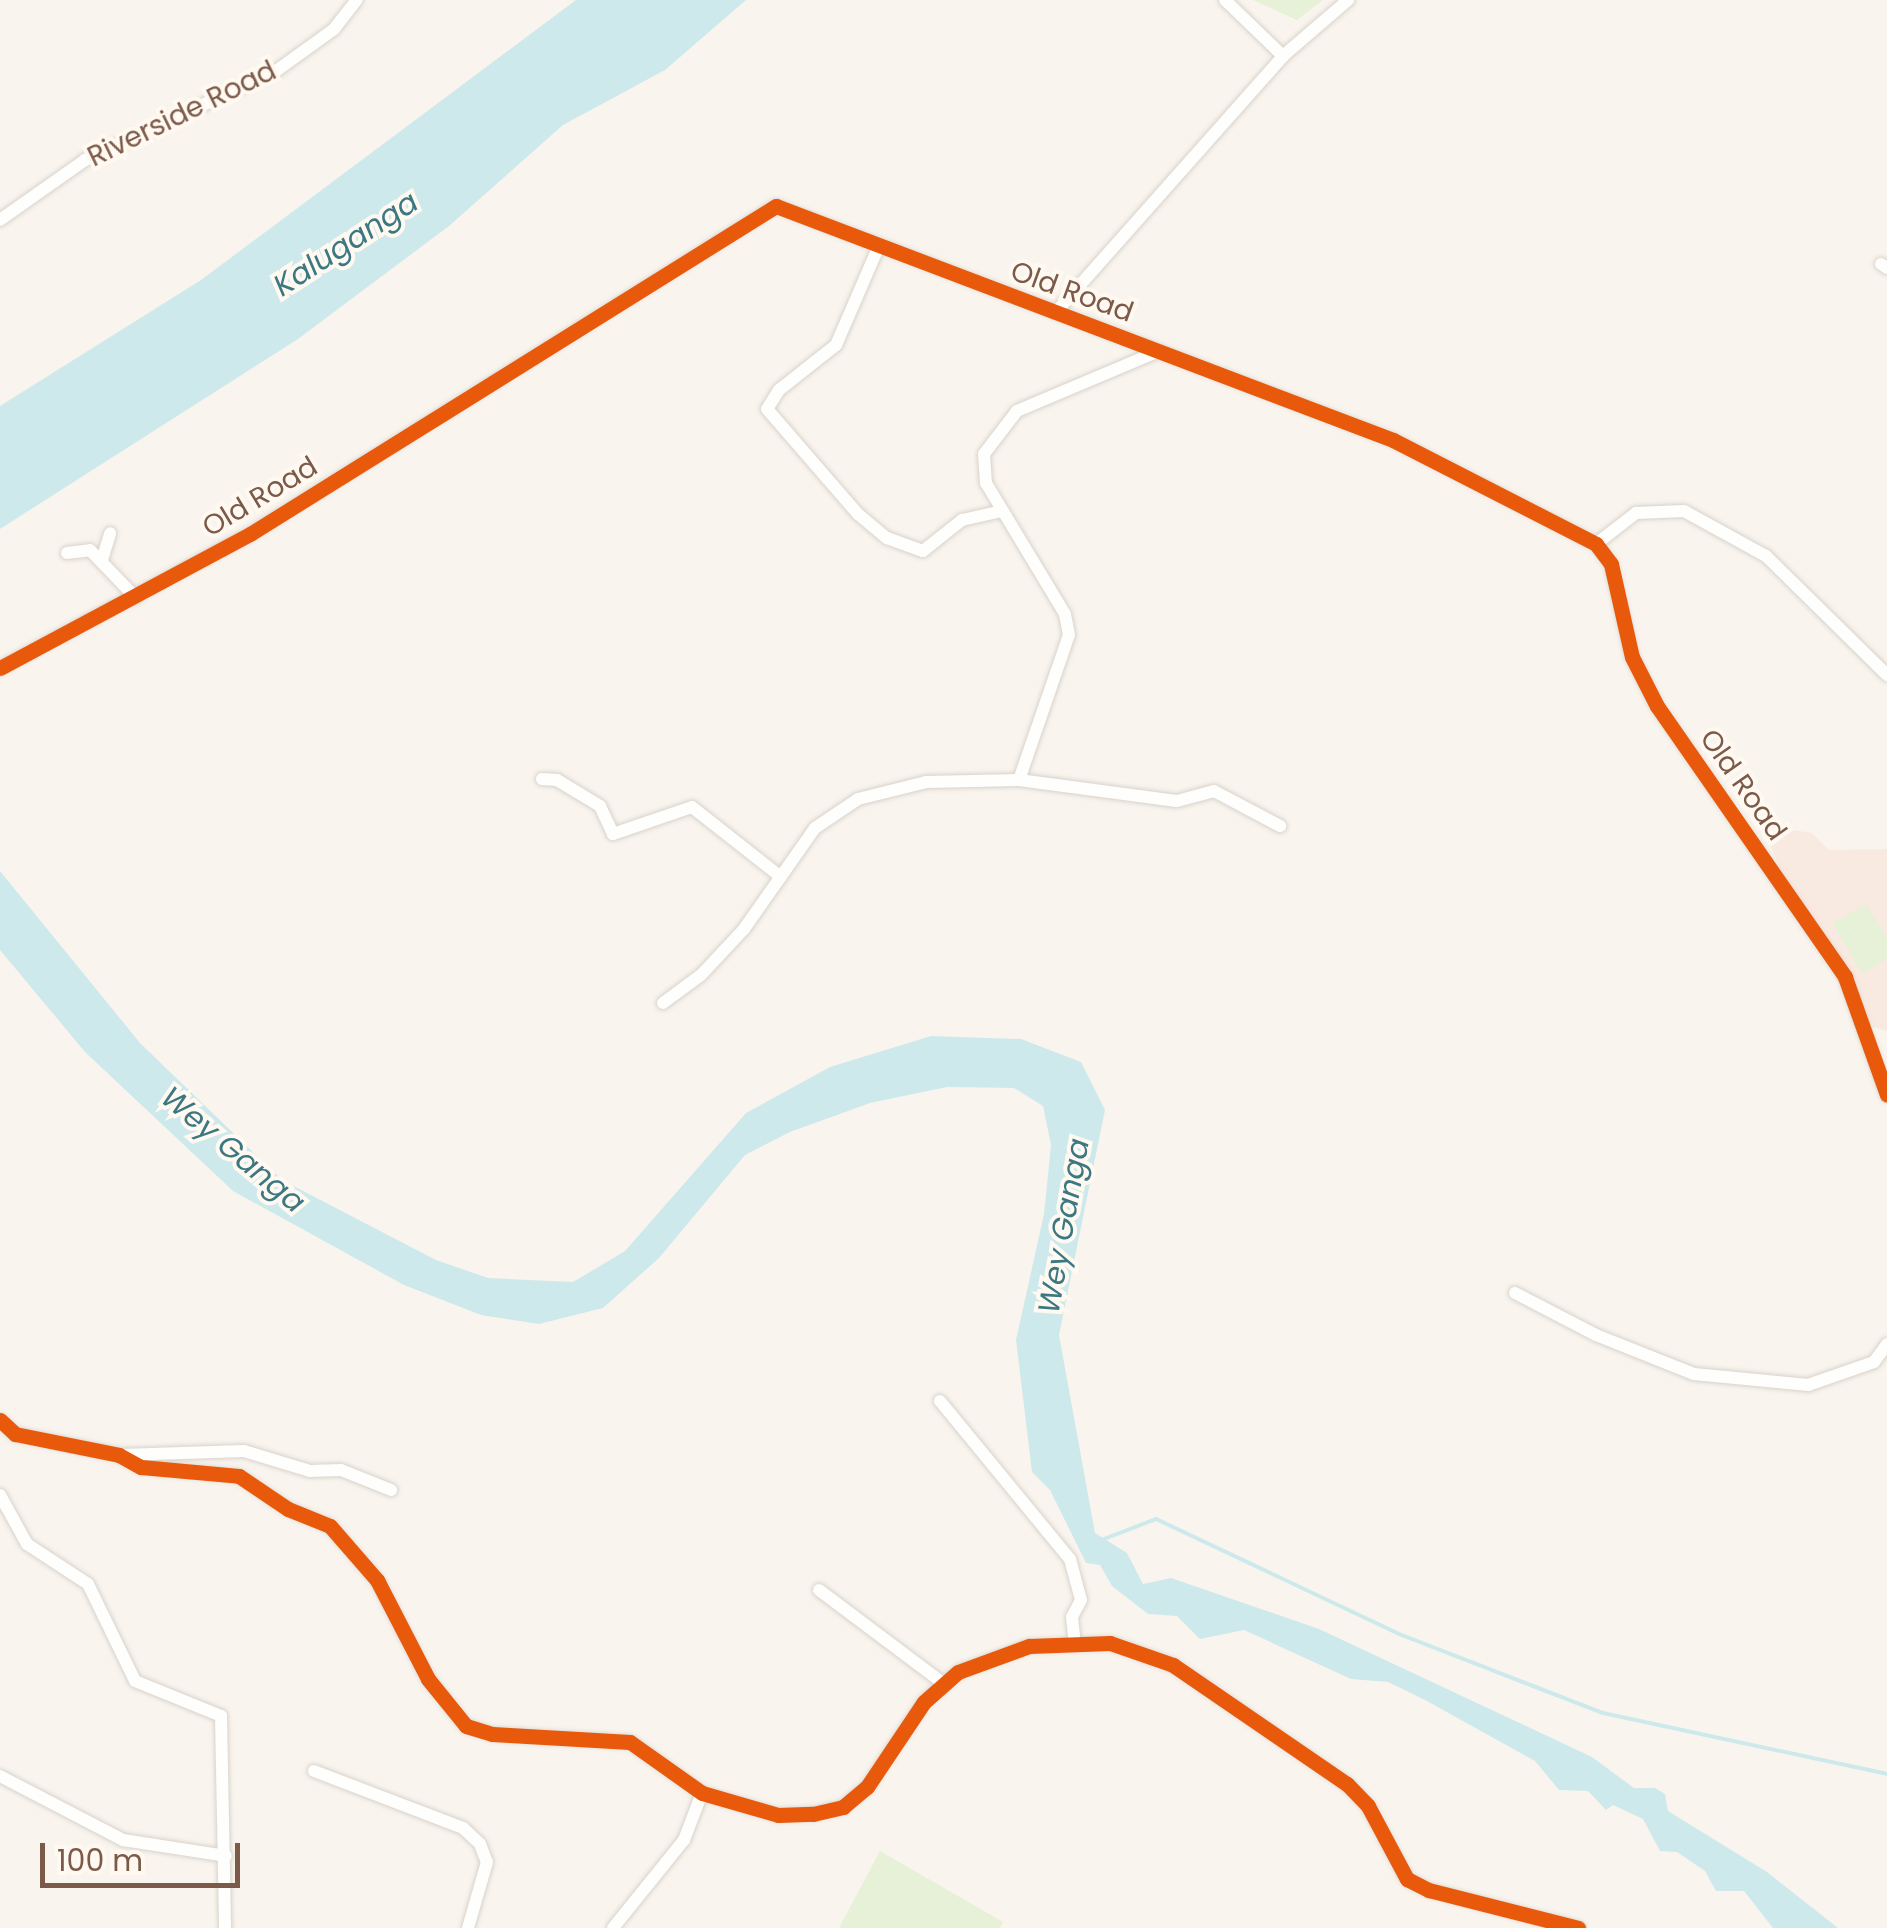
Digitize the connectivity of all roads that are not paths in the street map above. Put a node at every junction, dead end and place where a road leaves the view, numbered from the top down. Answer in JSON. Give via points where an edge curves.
{"nodes":[{"id":1,"x":356,"y":0,"type":"edge"},
{"id":2,"x":1226,"y":0,"type":"edge"},
{"id":3,"x":1348,"y":0,"type":"edge"},
{"id":4,"x":1283,"y":56,"type":"junction"},
{"id":5,"x":0,"y":220,"type":"edge"},
{"id":6,"x":878,"y":248,"type":"junction"},
{"id":7,"x":1056,"y":312,"type":"junction"},
{"id":8,"x":1159,"y":351,"type":"junction"},
{"id":9,"x":1002,"y":511,"type":"junction"},
{"id":10,"x":110,"y":534,"type":"dead end"},
{"id":11,"x":1596,"y":544,"type":"junction"},
{"id":12,"x":67,"y":553,"type":"dead end"},
{"id":13,"x":102,"y":560,"type":"junction"},
{"id":14,"x":136,"y":598,"type":"junction"},
{"id":15,"x":0,"y":668,"type":"edge"},
{"id":16,"x":1887,"y":675,"type":"edge"},
{"id":17,"x":542,"y":778,"type":"dead end"},
{"id":18,"x":1019,"y":780,"type":"junction"},
{"id":19,"x":1280,"y":826,"type":"dead end"},
{"id":20,"x":781,"y":876,"type":"junction"},
{"id":21,"x":663,"y":1002,"type":"dead end"},
{"id":22,"x":1887,"y":1095,"type":"edge"},
{"id":23,"x":1514,"y":1293,"type":"dead end"},
{"id":24,"x":1887,"y":1344,"type":"edge"},
{"id":25,"x":940,"y":1401,"type":"dead end"},
{"id":26,"x":0,"y":1420,"type":"edge"},
{"id":27,"x":118,"y":1455,"type":"junction"},
{"id":28,"x":391,"y":1490,"type":"dead end"},
{"id":29,"x":1,"y":1502,"type":"edge"},
{"id":30,"x":818,"y":1590,"type":"dead end"},
{"id":31,"x":1075,"y":1644,"type":"junction"},
{"id":32,"x":944,"y":1684,"type":"junction"},
{"id":33,"x":314,"y":1771,"type":"dead end"},
{"id":34,"x":0,"y":1776,"type":"edge"},
{"id":35,"x":702,"y":1793,"type":"junction"},
{"id":36,"x":226,"y":1856,"type":"junction"},
{"id":37,"x":225,"y":1928,"type":"edge"},
{"id":38,"x":468,"y":1928,"type":"edge"},
{"id":39,"x":614,"y":1928,"type":"edge"},
{"id":40,"x":1578,"y":1928,"type":"edge"}],
"edges":[{"from":1,"to":5,"type":"street","name":"Riverside Road","via":[[334,29],[276,71],[85,160]]},
{"from":2,"to":4,"type":"street"},
{"from":3,"to":4,"type":"street"},
{"from":4,"to":7,"type":"street"},
{"from":6,"to":7,"type":"street","name":"Old Road"},
{"from":6,"to":9,"type":"street","via":[[836,345],[779,390],[767,408],[858,514],[887,538],[923,551],[962,520]]},
{"from":6,"to":14,"type":"street","name":"Old Road","via":[[776,206]]},
{"from":7,"to":8,"type":"street","name":"Old Road"},
{"from":8,"to":9,"type":"street","via":[[1017,411],[984,454],[986,483]]},
{"from":8,"to":11,"type":"street","name":"Old Road","via":[[1393,440]]},
{"from":9,"to":18,"type":"street","via":[[1065,614],[1070,634]]},
{"from":10,"to":13,"type":"street"},
{"from":11,"to":16,"type":"street","via":[[1636,513],[1684,511],[1766,556]]},
{"from":11,"to":22,"type":"street","name":"Old Road","via":[[1611,564],[1632,657],[1657,706],[1845,977]]},
{"from":12,"to":13,"type":"street","via":[[90,550]]},
{"from":13,"to":14,"type":"street"},
{"from":14,"to":15,"type":"street","name":"Old Road"},
{"from":17,"to":20,"type":"street","via":[[600,806],[614,834],[692,807]]},
{"from":18,"to":19,"type":"street","via":[[1177,801],[1214,792]]},
{"from":18,"to":20,"type":"street","via":[[926,782],[858,800],[816,828]]},
{"from":20,"to":21,"type":"street","via":[[702,975]]},
{"from":23,"to":24,"type":"street","via":[[1694,1374],[1808,1385],[1874,1362]]},
{"from":25,"to":31,"type":"street","via":[[1070,1558],[1081,1600],[1072,1617]]},
{"from":26,"to":27,"type":"street","via":[[15,1434]]},
{"from":27,"to":28,"type":"street","via":[[244,1451],[310,1472],[341,1470]]},
{"from":27,"to":35,"type":"street","via":[[141,1467],[239,1476],[288,1509],[330,1526],[377,1580],[428,1679],[466,1726],[630,1742]]},
{"from":29,"to":36,"type":"street","via":[[26,1544],[88,1584],[135,1681],[222,1716]]},
{"from":30,"to":32,"type":"street"},
{"from":31,"to":32,"type":"street","via":[[991,1654]]},
{"from":31,"to":40,"type":"street","via":[[1142,1650],[1173,1665],[1347,1784],[1368,1806],[1407,1878],[1429,1890]]},
{"from":32,"to":35,"type":"street","via":[[924,1702],[868,1787],[843,1806],[778,1815]]},
{"from":33,"to":38,"type":"street","via":[[464,1828],[480,1844],[487,1862]]},
{"from":34,"to":36,"type":"street","via":[[123,1840]]},
{"from":35,"to":39,"type":"street","via":[[684,1840]]},
{"from":36,"to":37,"type":"street"}]}
